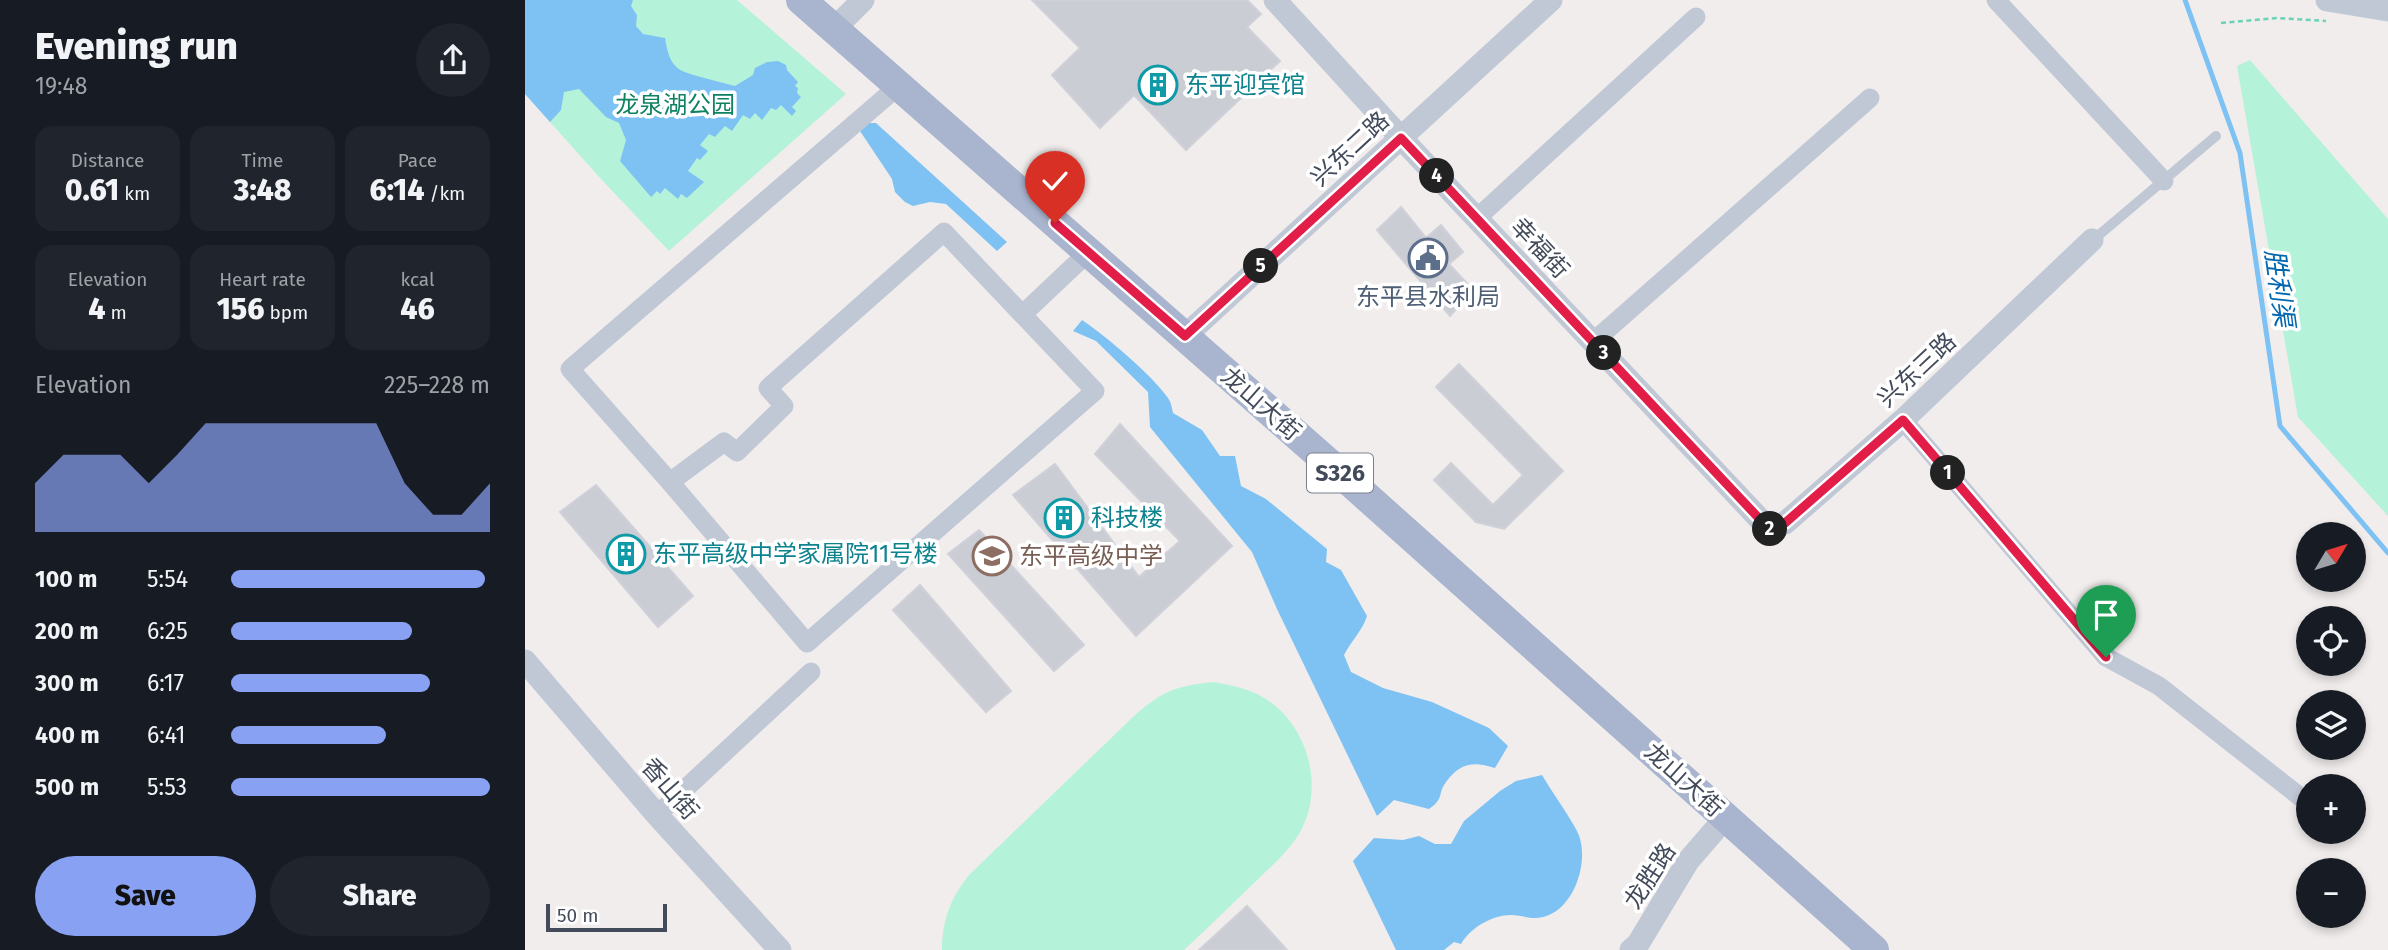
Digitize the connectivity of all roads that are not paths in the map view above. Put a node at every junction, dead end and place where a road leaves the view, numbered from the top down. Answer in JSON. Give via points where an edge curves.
{"nodes":[{"id":1,"x":779,"y":0,"type":"edge"},
{"id":2,"x":801,"y":0,"type":"edge"},
{"id":3,"x":863,"y":0,"type":"edge"},
{"id":4,"x":1275,"y":0,"type":"edge"},
{"id":5,"x":1551,"y":0,"type":"edge"},
{"id":6,"x":1996,"y":0,"type":"edge"},
{"id":7,"x":2388,"y":10,"type":"edge"},
{"id":8,"x":2330,"y":11,"type":"edge"},
{"id":9,"x":1696,"y":17,"type":"dead end"},
{"id":10,"x":834,"y":29,"type":"junction"},
{"id":11,"x":888,"y":95,"type":"junction"},
{"id":12,"x":1870,"y":98,"type":"dead end"},
{"id":13,"x":2216,"y":136,"type":"dead end"},
{"id":14,"x":1401,"y":138,"type":"junction"},
{"id":15,"x":2164,"y":181,"type":"junction"},
{"id":16,"x":1477,"y":218,"type":"junction"},
{"id":17,"x":2092,"y":240,"type":"joint"},
{"id":18,"x":1078,"y":262,"type":"junction"},
{"id":19,"x":1023,"y":314,"type":"junction"},
{"id":20,"x":1185,"y":336,"type":"junction"},
{"id":21,"x":1593,"y":342,"type":"junction"},
{"id":22,"x":1903,"y":420,"type":"junction"},
{"id":23,"x":670,"y":482,"type":"junction"},
{"id":24,"x":1769,"y":529,"type":"joint"},
{"id":25,"x":525,"y":661,"type":"edge"},
{"id":26,"x":811,"y":672,"type":"dead end"},
{"id":27,"x":2296,"y":794,"type":"edge"},
{"id":28,"x":657,"y":815,"type":"junction"},
{"id":29,"x":1714,"y":831,"type":"junction"},
{"id":30,"x":780,"y":950,"type":"edge"},
{"id":31,"x":1631,"y":950,"type":"edge"},
{"id":32,"x":1845,"y":950,"type":"edge"},
{"id":33,"x":1874,"y":950,"type":"edge"}],
"edges":[{"from":1,"to":11,"type":"main road","name":"龙山大街","number":"S326"},
{"from":2,"to":10,"type":"main road","name":"龙山大街","number":"S326"},
{"from":3,"to":10,"type":"street"},
{"from":4,"to":14,"type":"street","name":"幸福街"},
{"from":5,"to":14,"type":"street","name":"兴东二路"},
{"from":6,"to":15,"type":"street"},
{"from":7,"to":8,"type":"street"},
{"from":9,"to":16,"type":"street"},
{"from":10,"to":20,"type":"main road","name":"龙山大街","number":"S326"},
{"from":11,"to":18,"type":"main road","name":"龙山大街","number":"S326"},
{"from":11,"to":23,"type":"street","via":[[570,369]]},
{"from":12,"to":21,"type":"street"},
{"from":13,"to":15,"type":"lane"},
{"from":14,"to":16,"type":"street","name":"幸福街"},
{"from":14,"to":20,"type":"street","name":"兴东二路"},
{"from":15,"to":17,"type":"lane"},
{"from":16,"to":21,"type":"street","name":"幸福街"},
{"from":17,"to":22,"type":"street","name":"兴东三路"},
{"from":18,"to":19,"type":"street"},
{"from":18,"to":29,"type":"main road","name":"龙山大街","number":"S326"},
{"from":19,"to":23,"type":"street","via":[[944,232],[768,388],[784,406],[737,452],[723,442]]},
{"from":19,"to":23,"type":"street","via":[[1095,391],[807,643]]},
{"from":20,"to":33,"type":"main road","name":"龙山大街","number":"S326"},
{"from":21,"to":24,"type":"street","name":"幸福街"},
{"from":22,"to":24,"type":"street","name":"兴东三路","via":[[1785,523]]},
{"from":22,"to":27,"type":"street","via":[[2106,657],[2159,686]]},
{"from":25,"to":28,"type":"street","name":"香山街"},
{"from":26,"to":28,"type":"street"},
{"from":28,"to":30,"type":"street","name":"香山街"},
{"from":29,"to":31,"type":"street","name":"龙胜路","via":[[1688,861]]},
{"from":29,"to":32,"type":"main road","name":"龙山大街","number":"S326"}]}
